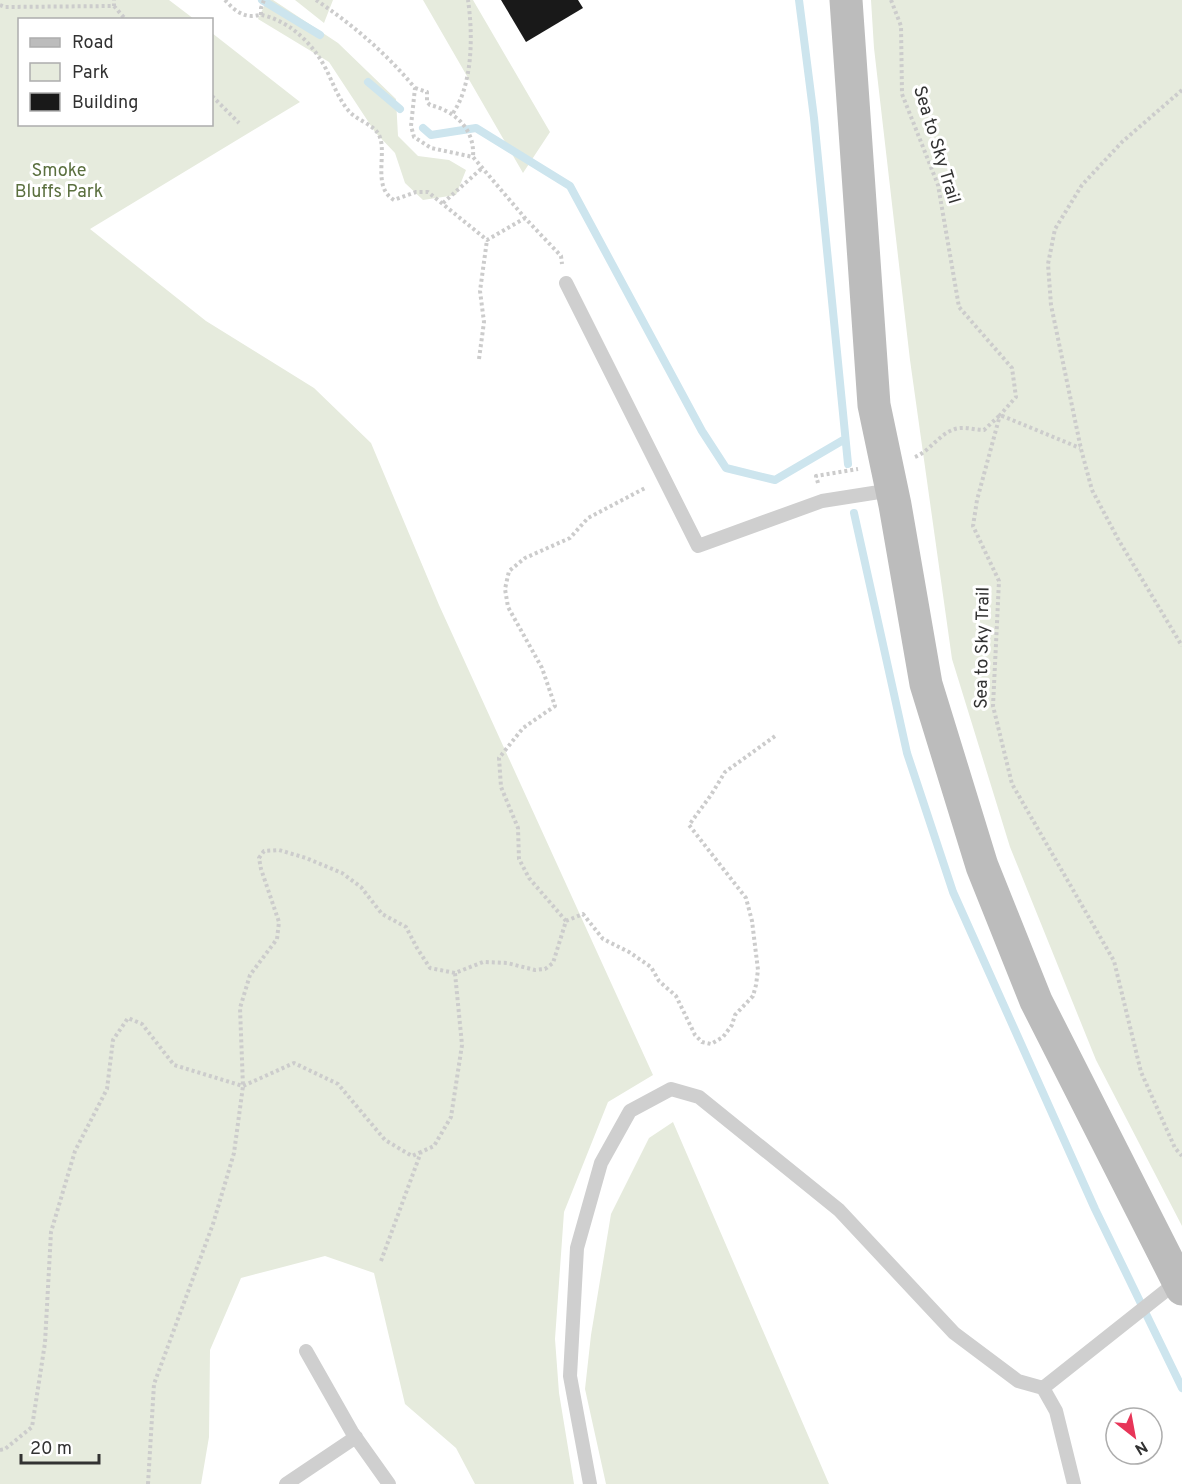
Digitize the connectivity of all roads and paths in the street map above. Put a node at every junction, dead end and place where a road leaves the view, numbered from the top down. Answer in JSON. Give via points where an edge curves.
{"nodes":[{"id":1,"x":114,"y":0,"type":"edge"},
{"id":2,"x":225,"y":0,"type":"edge"},
{"id":3,"x":264,"y":0,"type":"edge"},
{"id":4,"x":316,"y":0,"type":"edge"},
{"id":5,"x":468,"y":0,"type":"edge"},
{"id":6,"x":846,"y":0,"type":"edge"},
{"id":7,"x":891,"y":0,"type":"edge"},
{"id":8,"x":0,"y":5,"type":"edge"},
{"id":9,"x":114,"y":6,"type":"junction"},
{"id":10,"x":261,"y":15,"type":"junction"},
{"id":11,"x":124,"y":18,"type":"edge"},
{"id":12,"x":415,"y":88,"type":"junction"},
{"id":13,"x":1182,"y":90,"type":"edge"},
{"id":14,"x":213,"y":97,"type":"edge"},
{"id":15,"x":455,"y":115,"type":"junction"},
{"id":16,"x":239,"y":123,"type":"dead end"},
{"id":17,"x":473,"y":157,"type":"junction"},
{"id":18,"x":482,"y":168,"type":"junction"},
{"id":19,"x":443,"y":203,"type":"junction"},
{"id":20,"x":525,"y":218,"type":"junction"},
{"id":21,"x":487,"y":240,"type":"junction"},
{"id":22,"x":566,"y":283,"type":"joint"},
{"id":23,"x":479,"y":359,"type":"dead end"},
{"id":24,"x":1000,"y":415,"type":"junction"},
{"id":25,"x":1081,"y":449,"type":"junction"},
{"id":26,"x":909,"y":459,"type":"dead end"},
{"id":27,"x":663,"y":478,"type":"junction"},
{"id":28,"x":892,"y":490,"type":"junction"},
{"id":29,"x":1182,"y":646,"type":"edge"},
{"id":30,"x":775,"y":736,"type":"dead end"},
{"id":31,"x":566,"y":921,"type":"junction"},
{"id":32,"x":455,"y":973,"type":"junction"},
{"id":33,"x":243,"y":1086,"type":"junction"},
{"id":34,"x":421,"y":1152,"type":"junction"},
{"id":35,"x":1182,"y":1156,"type":"edge"},
{"id":36,"x":381,"y":1261,"type":"dead end"},
{"id":37,"x":1180,"y":1285,"type":"edge"},
{"id":38,"x":306,"y":1351,"type":"dead end"},
{"id":39,"x":1043,"y":1388,"type":"junction"},
{"id":40,"x":356,"y":1437,"type":"junction"},
{"id":41,"x":0,"y":1450,"type":"edge"},
{"id":42,"x":148,"y":1484,"type":"edge"},
{"id":43,"x":286,"y":1484,"type":"edge"},
{"id":44,"x":389,"y":1484,"type":"edge"},
{"id":45,"x":590,"y":1484,"type":"edge"},
{"id":46,"x":1074,"y":1484,"type":"edge"}],
"edges":[{"from":1,"to":9,"type":"path"},
{"from":2,"to":10,"type":"path","via":[[233,9],[250,16]]},
{"from":3,"to":10,"type":"path"},
{"from":4,"to":12,"type":"path","via":[[345,19],[397,66]]},
{"from":5,"to":15,"type":"path","via":[[471,49]]},
{"from":6,"to":28,"type":"street","via":[[874,405]]},
{"from":7,"to":24,"type":"path","name":"Sea to Sky Trail","via":[[901,26],[902,94],[938,185],[959,307],[1012,368],[1016,397]]},
{"from":8,"to":9,"type":"path"},
{"from":9,"to":11,"type":"path"},
{"from":10,"to":19,"type":"path","via":[[288,25],[306,39],[347,109],[376,130],[382,144],[382,178],[388,197],[394,200],[428,192]]},
{"from":12,"to":15,"type":"path","via":[[427,92],[430,105]]},
{"from":12,"to":17,"type":"path","via":[[411,126],[414,136],[431,148]]},
{"from":13,"to":25,"type":"path","via":[[1122,142],[1082,185],[1054,229],[1048,264],[1051,305]]},
{"from":14,"to":16,"type":"path"},
{"from":15,"to":17,"type":"path","via":[[471,137]]},
{"from":17,"to":18,"type":"path"},
{"from":18,"to":19,"type":"path"},
{"from":18,"to":20,"type":"path"},
{"from":19,"to":21,"type":"path"},
{"from":20,"to":21,"type":"path"},
{"from":20,"to":22,"type":"path","via":[[561,256]]},
{"from":21,"to":23,"type":"path","via":[[480,291],[484,322]]},
{"from":22,"to":27,"type":"lane"},
{"from":24,"to":25,"type":"path"},
{"from":24,"to":26,"type":"path","via":[[984,430],[949,432],[925,452]]},
{"from":24,"to":35,"type":"path","name":"Sea to Sky Trail","via":[[976,500],[973,526],[999,581],[993,706],[1012,784],[1114,961],[1141,1072]]},
{"from":25,"to":29,"type":"path","via":[[1092,490]]},
{"from":27,"to":28,"type":"lane","via":[[698,546],[822,501]]},
{"from":27,"to":31,"type":"path","via":[[588,518],[570,538],[525,558],[509,571],[505,589],[508,607],[542,668],[555,706],[523,728],[500,758],[501,787],[518,828],[519,859],[529,878]]},
{"from":28,"to":37,"type":"street","via":[[926,684],[982,866],[1036,1001]]},
{"from":30,"to":31,"type":"path","via":[[725,772],[689,825],[746,898],[752,921],[756,985],[753,996],[735,1015],[723,1037],[711,1044],[702,1042],[676,996],[659,981],[651,967],[603,939],[583,914]]},
{"from":31,"to":32,"type":"path","via":[[554,963],[545,969],[483,962]]},
{"from":32,"to":33,"type":"path","via":[[430,968],[406,927],[382,914],[362,887],[342,873],[279,850],[264,851],[260,864],[279,922],[277,939],[250,975],[240,1008]]},
{"from":32,"to":34,"type":"path","via":[[462,1045],[451,1117],[434,1146]]},
{"from":33,"to":34,"type":"path","via":[[294,1063],[338,1084],[385,1140],[411,1156]]},
{"from":33,"to":41,"type":"path","via":[[174,1065],[142,1024],[128,1018],[113,1040],[107,1089],[75,1150],[51,1232],[45,1343],[32,1426]]},
{"from":33,"to":42,"type":"path","via":[[234,1153],[213,1224],[154,1384]]},
{"from":34,"to":36,"type":"path"},
{"from":37,"to":39,"type":"lane"},
{"from":38,"to":40,"type":"lane"},
{"from":39,"to":45,"type":"lane","via":[[1018,1381],[954,1333],[839,1210],[699,1097],[672,1089],[630,1111],[601,1163],[577,1248],[570,1376]]},
{"from":39,"to":46,"type":"lane","via":[[1056,1411]]},
{"from":40,"to":43,"type":"lane"},
{"from":40,"to":44,"type":"lane"}]}
